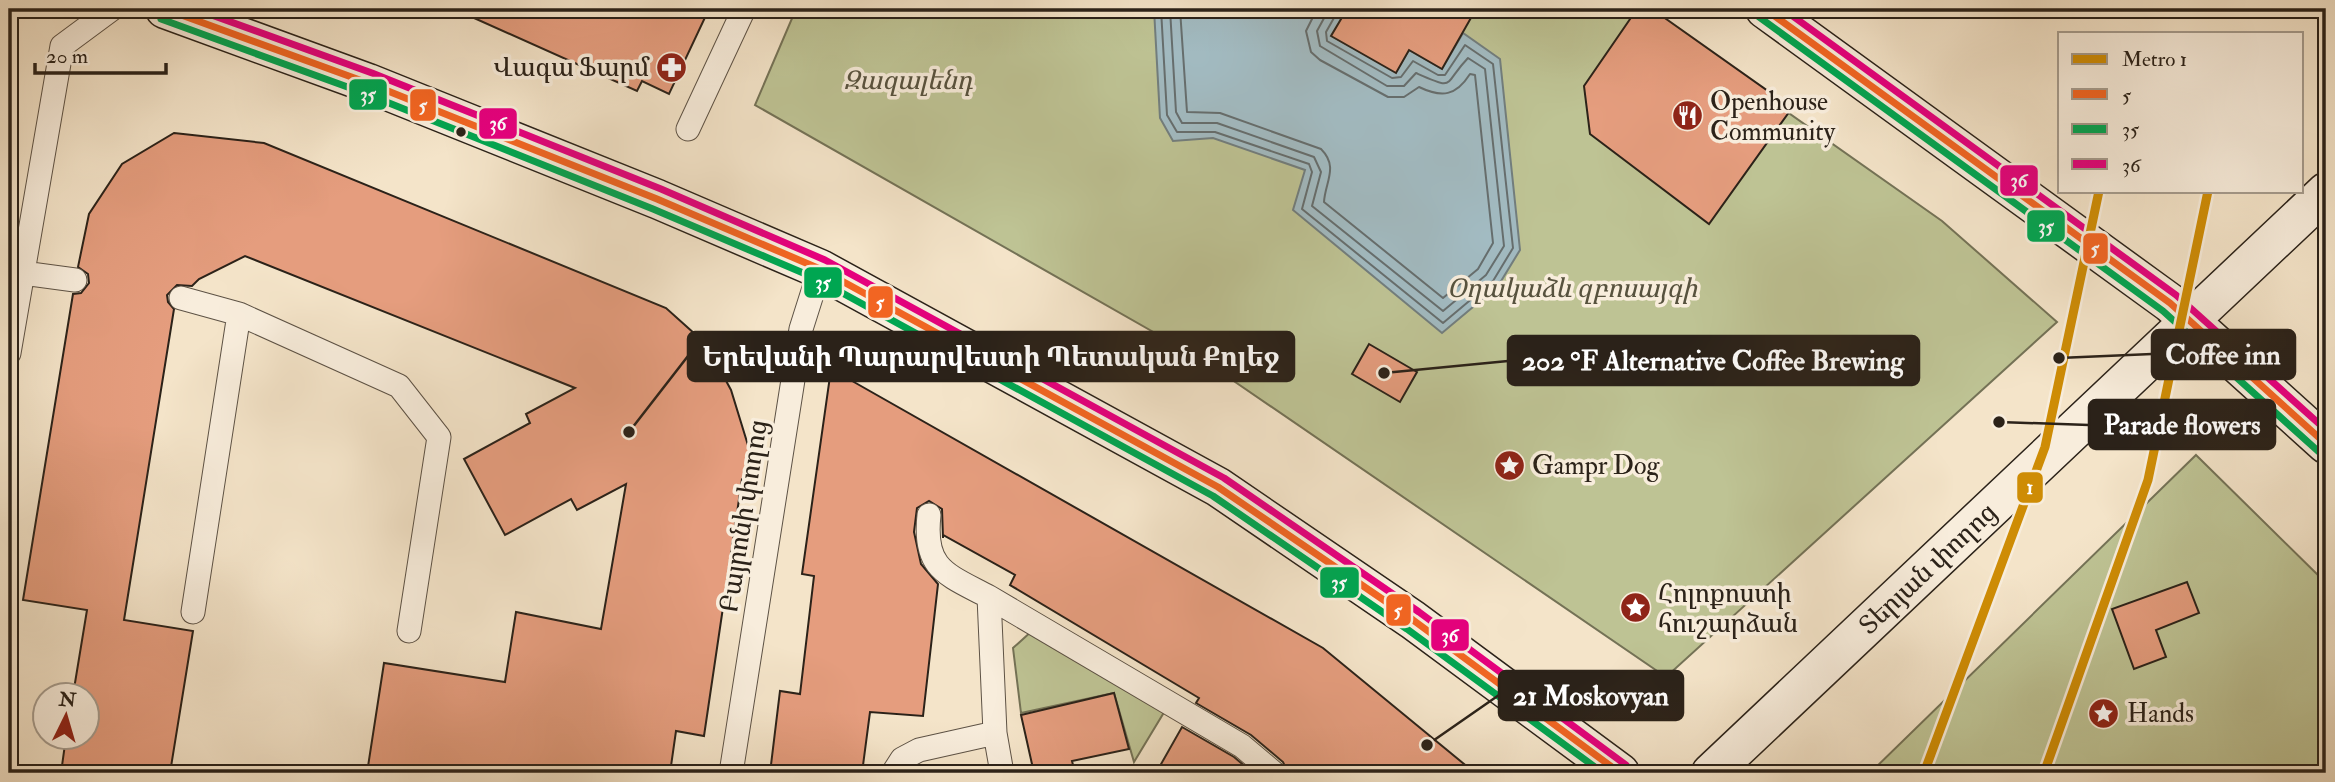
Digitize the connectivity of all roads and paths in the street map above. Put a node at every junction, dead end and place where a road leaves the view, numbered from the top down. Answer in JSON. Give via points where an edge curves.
{"nodes":[{"id":1,"x":112,"y":9,"type":"edge"},
{"id":2,"x":165,"y":9,"type":"edge"},
{"id":3,"x":744,"y":9,"type":"edge"},
{"id":4,"x":1765,"y":9,"type":"edge"},
{"id":5,"x":688,"y":129,"type":"dead end"},
{"id":6,"x":2326,"y":192,"type":"edge"},
{"id":7,"x":820,"y":270,"type":"junction"},
{"id":8,"x":23,"y":273,"type":"junction"},
{"id":9,"x":75,"y":280,"type":"dead end"},
{"id":10,"x":181,"y":298,"type":"dead end"},
{"id":11,"x":239,"y":314,"type":"junction"},
{"id":12,"x":2189,"y":320,"type":"junction"},
{"id":13,"x":9,"y":353,"type":"edge"},
{"id":14,"x":2326,"y":444,"type":"edge"},
{"id":15,"x":929,"y":515,"type":"dead end"},
{"id":16,"x":989,"y":597,"type":"junction"},
{"id":17,"x":193,"y":612,"type":"dead end"},
{"id":18,"x":409,"y":631,"type":"dead end"},
{"id":19,"x":995,"y":733,"type":"junction"},
{"id":20,"x":731,"y":773,"type":"edge"},
{"id":21,"x":893,"y":773,"type":"edge"},
{"id":22,"x":1002,"y":773,"type":"edge"},
{"id":23,"x":1275,"y":773,"type":"edge"},
{"id":24,"x":1620,"y":773,"type":"edge"},
{"id":25,"x":1712,"y":773,"type":"edge"}],
"edges":[{"from":1,"to":8,"type":"lane","via":[[62,46]]},
{"from":2,"to":7,"type":"main road","via":[[406,98]]},
{"from":3,"to":5,"type":"lane"},
{"from":4,"to":12,"type":"main road"},
{"from":6,"to":12,"type":"main road","name":"Տերյան փողոց"},
{"from":7,"to":20,"type":"lane","name":"Բայրոնի փողոց","via":[[801,329]]},
{"from":7,"to":24,"type":"main road","via":[[1218,487],[1413,620]]},
{"from":8,"to":9,"type":"lane"},
{"from":8,"to":13,"type":"lane"},
{"from":10,"to":11,"type":"lane"},
{"from":11,"to":17,"type":"lane"},
{"from":11,"to":18,"type":"lane","via":[[399,386],[439,437]]},
{"from":12,"to":14,"type":"main road"},
{"from":12,"to":25,"type":"main road","name":"Տերյան փողոց"},
{"from":15,"to":16,"type":"lane","via":[[930,556],[942,571]]},
{"from":16,"to":19,"type":"lane"},
{"from":16,"to":23,"type":"lane","via":[[1242,746]]},
{"from":19,"to":21,"type":"lane","via":[[919,750],[902,759]]},
{"from":19,"to":22,"type":"lane"}]}
